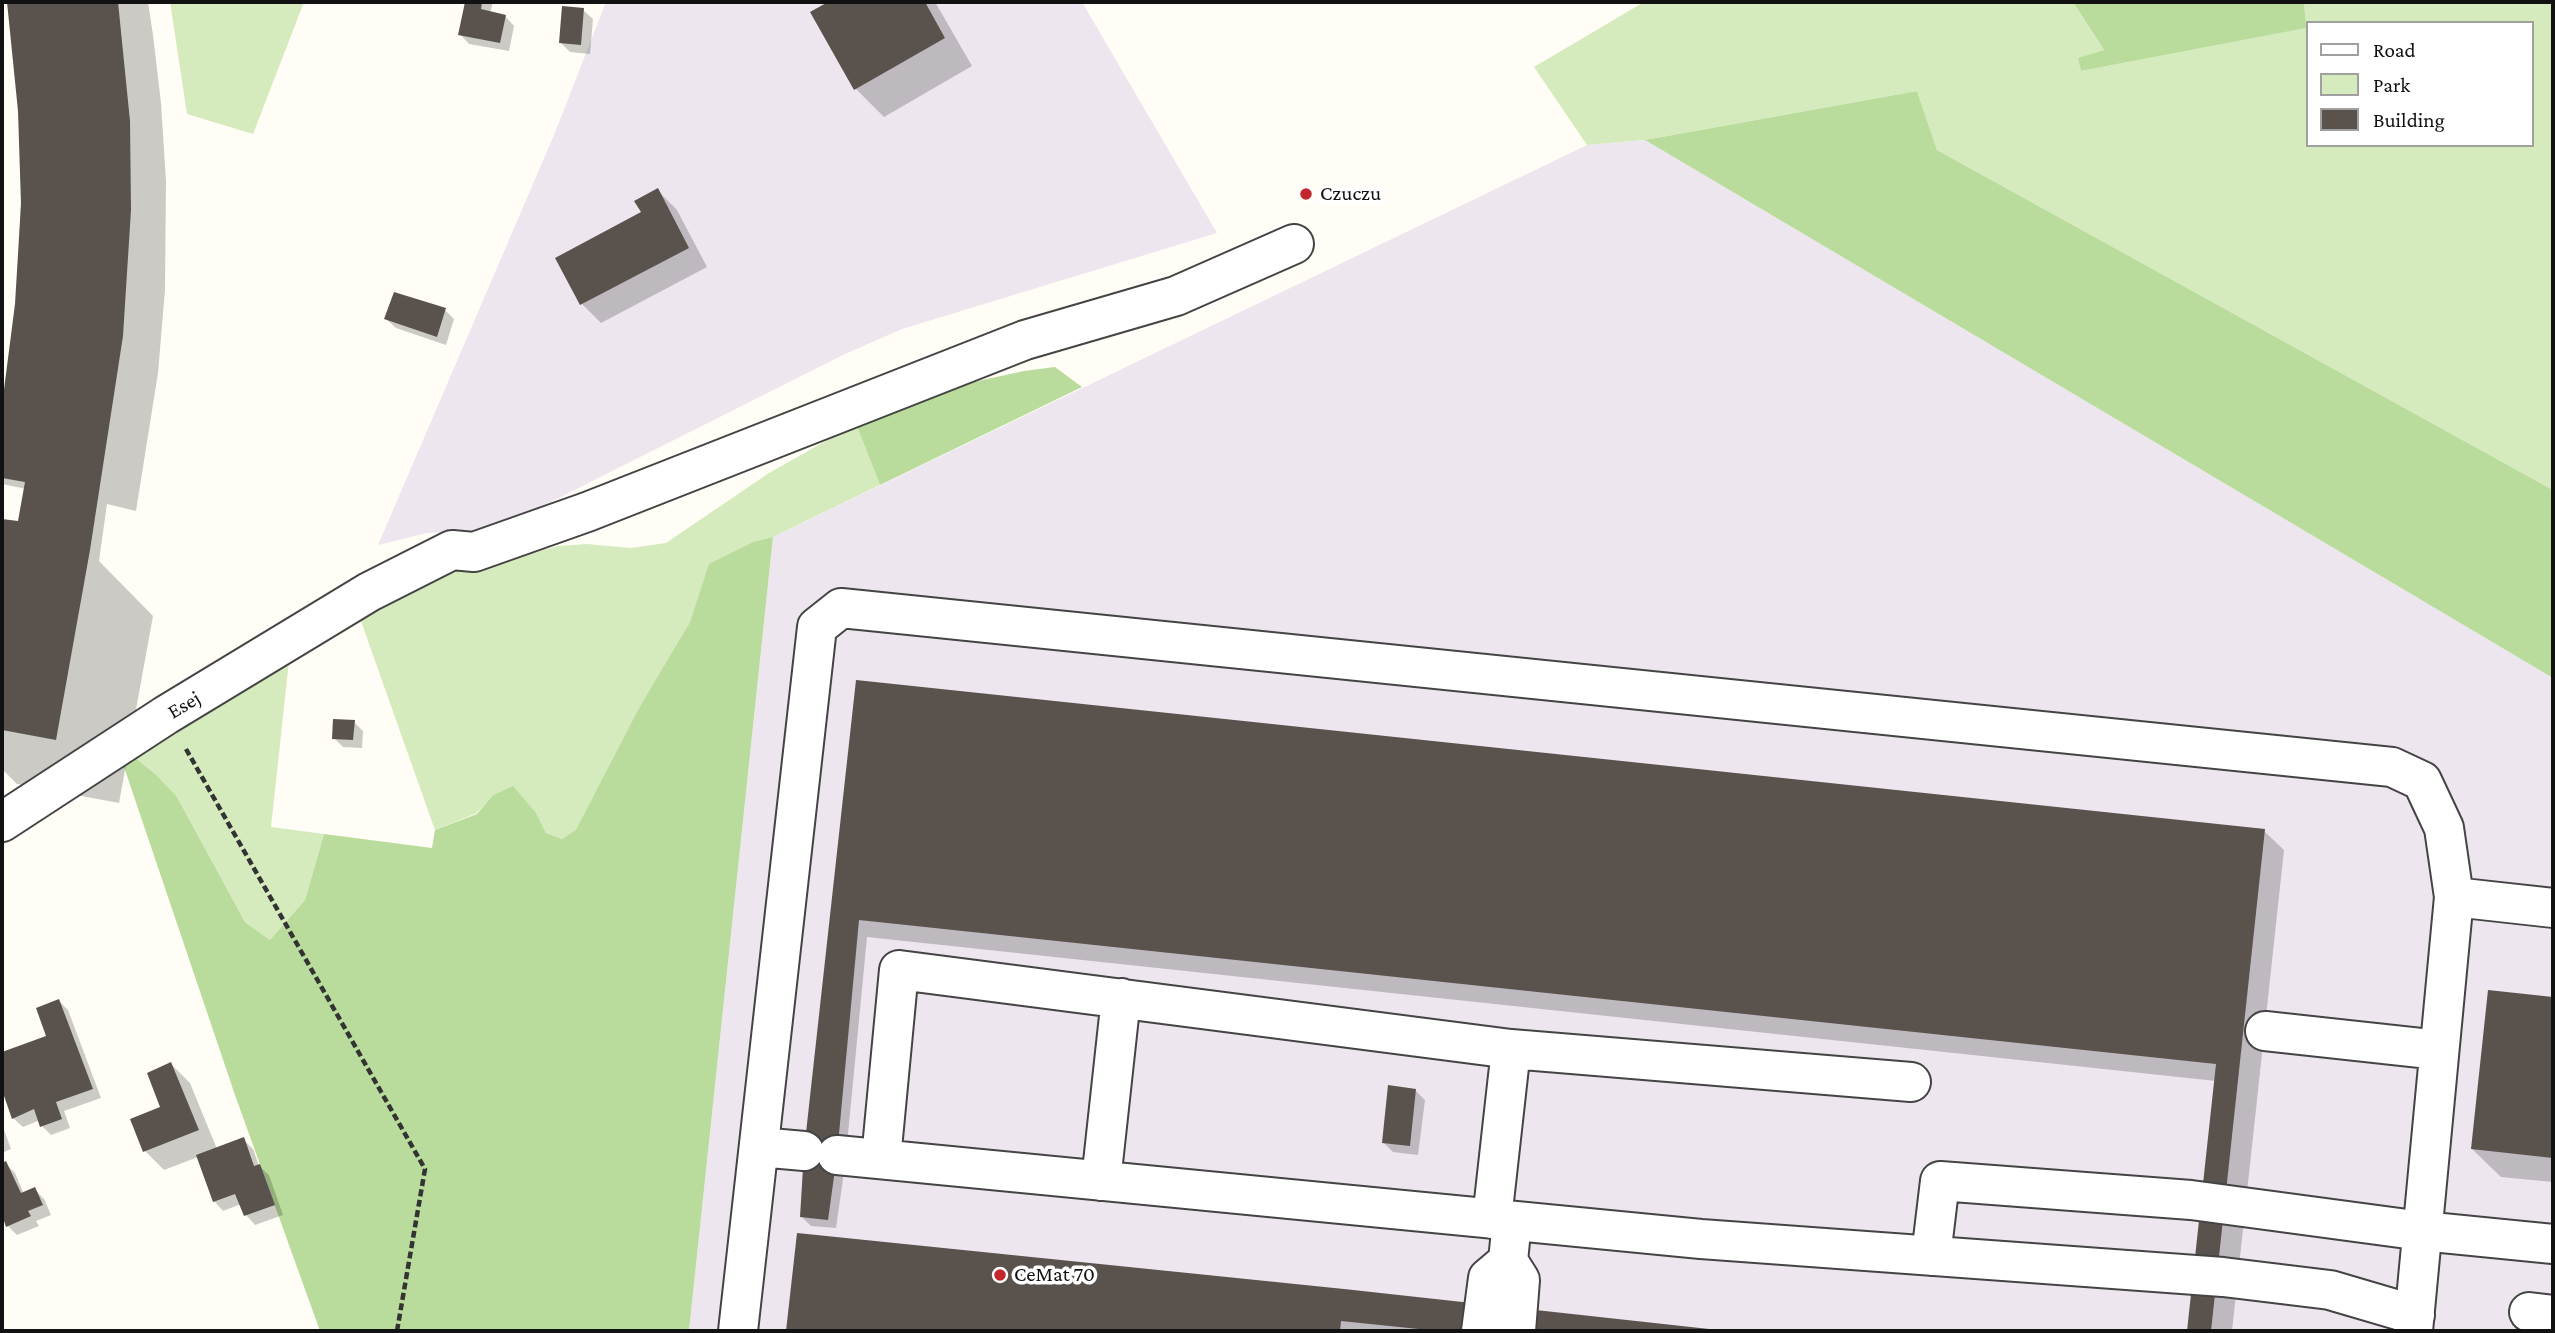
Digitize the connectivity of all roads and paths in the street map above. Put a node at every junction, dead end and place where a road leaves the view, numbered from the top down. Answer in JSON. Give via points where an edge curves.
{"nodes":[{"id":1,"x":1294,"y":244,"type":"dead end"},
{"id":2,"x":166,"y":715,"type":"junction"},
{"id":3,"x":2,"y":822,"type":"edge"},
{"id":4,"x":2454,"y":897,"type":"junction"},
{"id":5,"x":2553,"y":908,"type":"edge"},
{"id":6,"x":1121,"y":998,"type":"junction"},
{"id":7,"x":2265,"y":1031,"type":"dead end"},
{"id":8,"x":1511,"y":1049,"type":"junction"},
{"id":9,"x":2439,"y":1050,"type":"junction"},
{"id":10,"x":1911,"y":1082,"type":"dead end"},
{"id":11,"x":759,"y":1147,"type":"junction"},
{"id":12,"x":881,"y":1159,"type":"junction"},
{"id":13,"x":1101,"y":1181,"type":"junction"},
{"id":14,"x":1502,"y":1220,"type":"junction"},
{"id":15,"x":2422,"y":1231,"type":"junction"},
{"id":16,"x":2553,"y":1244,"type":"edge"},
{"id":17,"x":1931,"y":1256,"type":"junction"},
{"id":18,"x":1508,"y":1261,"type":"junction"},
{"id":19,"x":2414,"y":1323,"type":"edge"},
{"id":20,"x":397,"y":1331,"type":"edge"},
{"id":21,"x":738,"y":1331,"type":"edge"},
{"id":22,"x":1481,"y":1331,"type":"edge"},
{"id":23,"x":1516,"y":1331,"type":"edge"}],
"edges":[{"from":1,"to":2,"type":"street","name":"Esej","via":[[1176,296],[1025,340],[574,517],[474,552],[452,550],[369,592]]},
{"from":2,"to":3,"type":"street","name":"Esej"},
{"from":2,"to":20,"type":"path","via":[[425,1169]]},
{"from":4,"to":5,"type":"street"},
{"from":4,"to":9,"type":"street"},
{"from":4,"to":11,"type":"street","via":[[2444,828],[2422,781],[2392,767],[841,608],[817,627]]},
{"from":6,"to":8,"type":"street"},
{"from":6,"to":12,"type":"street","via":[[899,970]]},
{"from":6,"to":13,"type":"street"},
{"from":7,"to":9,"type":"street"},
{"from":8,"to":10,"type":"street"},
{"from":8,"to":14,"type":"street"},
{"from":9,"to":15,"type":"street"},
{"from":11,"to":12,"type":"street"},
{"from":11,"to":21,"type":"street"},
{"from":12,"to":13,"type":"street"},
{"from":13,"to":14,"type":"street"},
{"from":14,"to":17,"type":"street"},
{"from":14,"to":18,"type":"street"},
{"from":15,"to":16,"type":"street"},
{"from":15,"to":17,"type":"street","via":[[2191,1200],[1940,1181]]},
{"from":15,"to":19,"type":"street"},
{"from":17,"to":19,"type":"street","via":[[2200,1275],[2330,1290]]},
{"from":18,"to":22,"type":"street","via":[[1488,1278]]},
{"from":18,"to":23,"type":"street","via":[[1520,1280]]}]}
